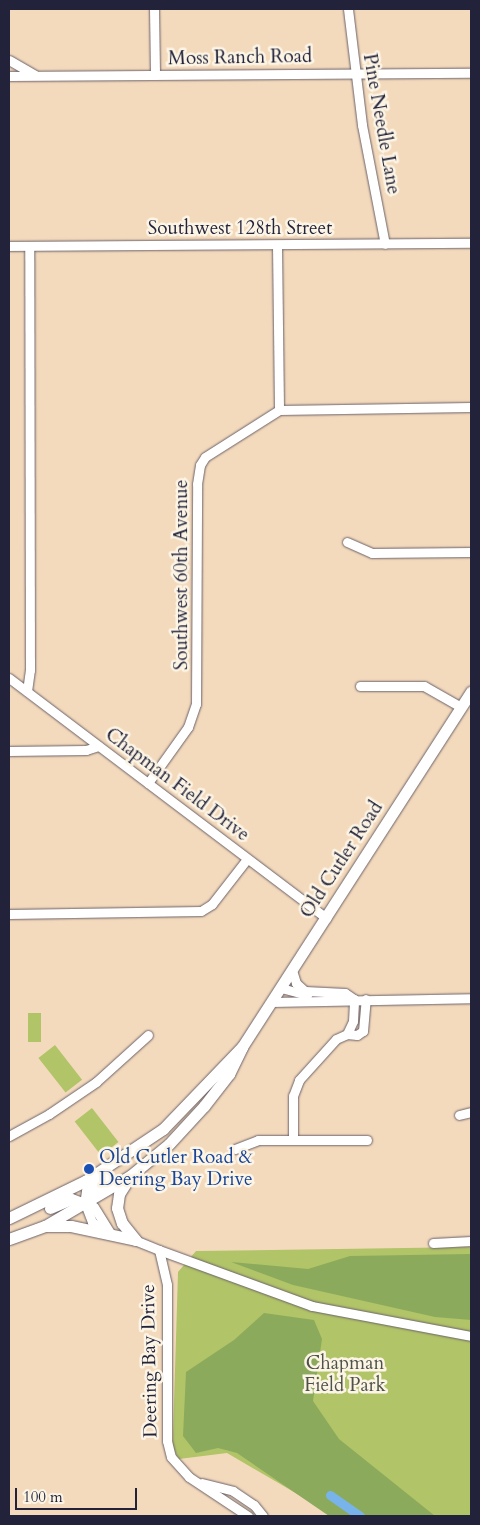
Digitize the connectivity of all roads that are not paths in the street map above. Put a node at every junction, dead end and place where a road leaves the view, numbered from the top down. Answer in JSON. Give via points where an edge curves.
{"nodes":[{"id":1,"x":154,"y":9,"type":"edge"},
{"id":2,"x":348,"y":9,"type":"edge"},
{"id":3,"x":9,"y":60,"type":"edge"},
{"id":4,"x":354,"y":73,"type":"junction"},
{"id":5,"x":471,"y":73,"type":"edge"},
{"id":6,"x":155,"y":75,"type":"junction"},
{"id":7,"x":9,"y":76,"type":"edge"},
{"id":8,"x":38,"y":76,"type":"junction"},
{"id":9,"x":471,"y":243,"type":"edge"},
{"id":10,"x":385,"y":244,"type":"junction"},
{"id":11,"x":277,"y":245,"type":"junction"},
{"id":12,"x":9,"y":246,"type":"edge"},
{"id":13,"x":29,"y":246,"type":"junction"},
{"id":14,"x":471,"y":406,"type":"edge"},
{"id":15,"x":279,"y":410,"type":"junction"},
{"id":16,"x":347,"y":542,"type":"dead end"},
{"id":17,"x":471,"y":552,"type":"edge"},
{"id":18,"x":9,"y":678,"type":"edge"},
{"id":19,"x":360,"y":686,"type":"dead end"},
{"id":20,"x":27,"y":691,"type":"junction"},
{"id":21,"x":471,"y":691,"type":"edge"},
{"id":22,"x":461,"y":707,"type":"junction"},
{"id":23,"x":98,"y":746,"type":"junction"},
{"id":24,"x":9,"y":751,"type":"edge"},
{"id":25,"x":148,"y":783,"type":"junction"},
{"id":26,"x":247,"y":859,"type":"junction"},
{"id":27,"x":9,"y":914,"type":"edge"},
{"id":28,"x":326,"y":918,"type":"junction"},
{"id":29,"x":292,"y":970,"type":"junction"},
{"id":30,"x":281,"y":988,"type":"junction"},
{"id":31,"x":314,"y":993,"type":"junction"},
{"id":32,"x":471,"y":998,"type":"edge"},
{"id":33,"x":354,"y":999,"type":"junction"},
{"id":34,"x":366,"y":999,"type":"junction"},
{"id":35,"x":271,"y":1002,"type":"junction"},
{"id":36,"x":346,"y":1034,"type":"junction"},
{"id":37,"x":148,"y":1035,"type":"dead end"},
{"id":38,"x":242,"y":1046,"type":"junction"},
{"id":39,"x":471,"y":1112,"type":"edge"},
{"id":40,"x":459,"y":1115,"type":"dead end"},
{"id":41,"x":163,"y":1129,"type":"junction"},
{"id":42,"x":9,"y":1136,"type":"edge"},
{"id":43,"x":293,"y":1140,"type":"junction"},
{"id":44,"x":367,"y":1140,"type":"dead end"},
{"id":45,"x":235,"y":1149,"type":"dead end"},
{"id":46,"x":130,"y":1176,"type":"junction"},
{"id":47,"x":85,"y":1204,"type":"junction"},
{"id":48,"x":9,"y":1218,"type":"edge"},
{"id":49,"x":9,"y":1226,"type":"edge"},
{"id":50,"x":45,"y":1226,"type":"junction"},
{"id":51,"x":9,"y":1238,"type":"edge"},
{"id":52,"x":136,"y":1240,"type":"junction"},
{"id":53,"x":471,"y":1241,"type":"edge"},
{"id":54,"x":432,"y":1243,"type":"dead end"},
{"id":55,"x":159,"y":1250,"type":"junction"},
{"id":56,"x":471,"y":1336,"type":"edge"},
{"id":57,"x":197,"y":1482,"type":"junction"},
{"id":58,"x":248,"y":1516,"type":"edge"},
{"id":59,"x":263,"y":1516,"type":"edge"}],
"edges":[{"from":1,"to":6,"type":"street"},
{"from":2,"to":4,"type":"street","name":"Pine Needle Lane"},
{"from":3,"to":8,"type":"street"},
{"from":4,"to":5,"type":"street","name":"Moss Ranch Road"},
{"from":4,"to":6,"type":"street","name":"Moss Ranch Road"},
{"from":4,"to":10,"type":"street","name":"Pine Needle Lane"},
{"from":6,"to":8,"type":"street","name":"Moss Ranch Road"},
{"from":7,"to":8,"type":"street","name":"Moss Ranch Road"},
{"from":9,"to":10,"type":"street","name":"Southwest 128th Street"},
{"from":10,"to":11,"type":"street","name":"Southwest 128th Street"},
{"from":11,"to":13,"type":"street","name":"Southwest 128th Street"},
{"from":11,"to":15,"type":"street"},
{"from":12,"to":13,"type":"street","name":"Southwest 128th Street"},
{"from":13,"to":20,"type":"street","via":[[30,670]]},
{"from":14,"to":15,"type":"street"},
{"from":15,"to":25,"type":"street","name":"Southwest 60th Avenue","via":[[217,448],[200,465],[197,484],[196,704],[188,727]]},
{"from":16,"to":17,"type":"street","via":[[372,553]]},
{"from":18,"to":20,"type":"street","name":"Chapman Field Drive"},
{"from":19,"to":22,"type":"street","via":[[424,686]]},
{"from":20,"to":23,"type":"street","name":"Chapman Field Drive"},
{"from":21,"to":22,"type":"main road","name":"Old Cutler Road"},
{"from":22,"to":28,"type":"main road","name":"Old Cutler Road"},
{"from":23,"to":24,"type":"street","via":[[86,750]]},
{"from":23,"to":25,"type":"street","name":"Chapman Field Drive"},
{"from":25,"to":26,"type":"street","name":"Chapman Field Drive"},
{"from":26,"to":27,"type":"street","via":[[212,904],[201,911]]},
{"from":26,"to":28,"type":"street","name":"Chapman Field Drive"},
{"from":28,"to":29,"type":"main road","name":"Old Cutler Road"},
{"from":29,"to":30,"type":"main road","name":"Old Cutler Road"},
{"from":29,"to":31,"type":"street","via":[[297,986]]},
{"from":30,"to":31,"type":"street","via":[[304,996]]},
{"from":30,"to":35,"type":"main road","name":"Old Cutler Road"},
{"from":31,"to":33,"type":"street","via":[[345,993]]},
{"from":32,"to":34,"type":"street"},
{"from":33,"to":34,"type":"street"},
{"from":33,"to":35,"type":"street"},
{"from":33,"to":36,"type":"street","via":[[353,1021]]},
{"from":34,"to":36,"type":"street","via":[[363,1031],[357,1035]]},
{"from":35,"to":38,"type":"main road","name":"Old Cutler Road"},
{"from":36,"to":43,"type":"street","via":[[331,1044],[300,1080],[293,1096]]},
{"from":37,"to":42,"type":"street","via":[[96,1082]]},
{"from":38,"to":41,"type":"main road","name":"Old Cutler Road"},
{"from":38,"to":46,"type":"main road","name":"Old Cutler Road","via":[[230,1074],[204,1106],[169,1144]]},
{"from":39,"to":40,"type":"street"},
{"from":41,"to":47,"type":"main road","via":[[138,1155],[92,1186],[86,1193]]},
{"from":41,"to":48,"type":"main road","name":"Old Cutler Road","via":[[76,1186]]},
{"from":43,"to":44,"type":"street"},
{"from":43,"to":45,"type":"street","via":[[258,1140]]},
{"from":46,"to":47,"type":"main road","name":"Old Cutler Road"},
{"from":46,"to":52,"type":"main road","via":[[120,1190],[117,1208],[122,1223]]},
{"from":47,"to":49,"type":"main road","via":[[74,1199],[66,1201]]},
{"from":47,"to":50,"type":"main road","name":"Old Cutler Road"},
{"from":47,"to":52,"type":"street","via":[[94,1207],[110,1234]]},
{"from":50,"to":51,"type":"main road"},
{"from":50,"to":52,"type":"main road","via":[[71,1226]]},
{"from":52,"to":55,"type":"street"},
{"from":53,"to":54,"type":"street"},
{"from":55,"to":56,"type":"street","via":[[312,1306]]},
{"from":55,"to":57,"type":"street","name":"Deering Bay Drive","via":[[169,1296],[167,1446],[175,1464]]},
{"from":57,"to":58,"type":"street","name":"Deering Bay Drive"},
{"from":57,"to":59,"type":"street","name":"Deering Bay Drive","via":[[233,1492],[254,1505]]}]}
